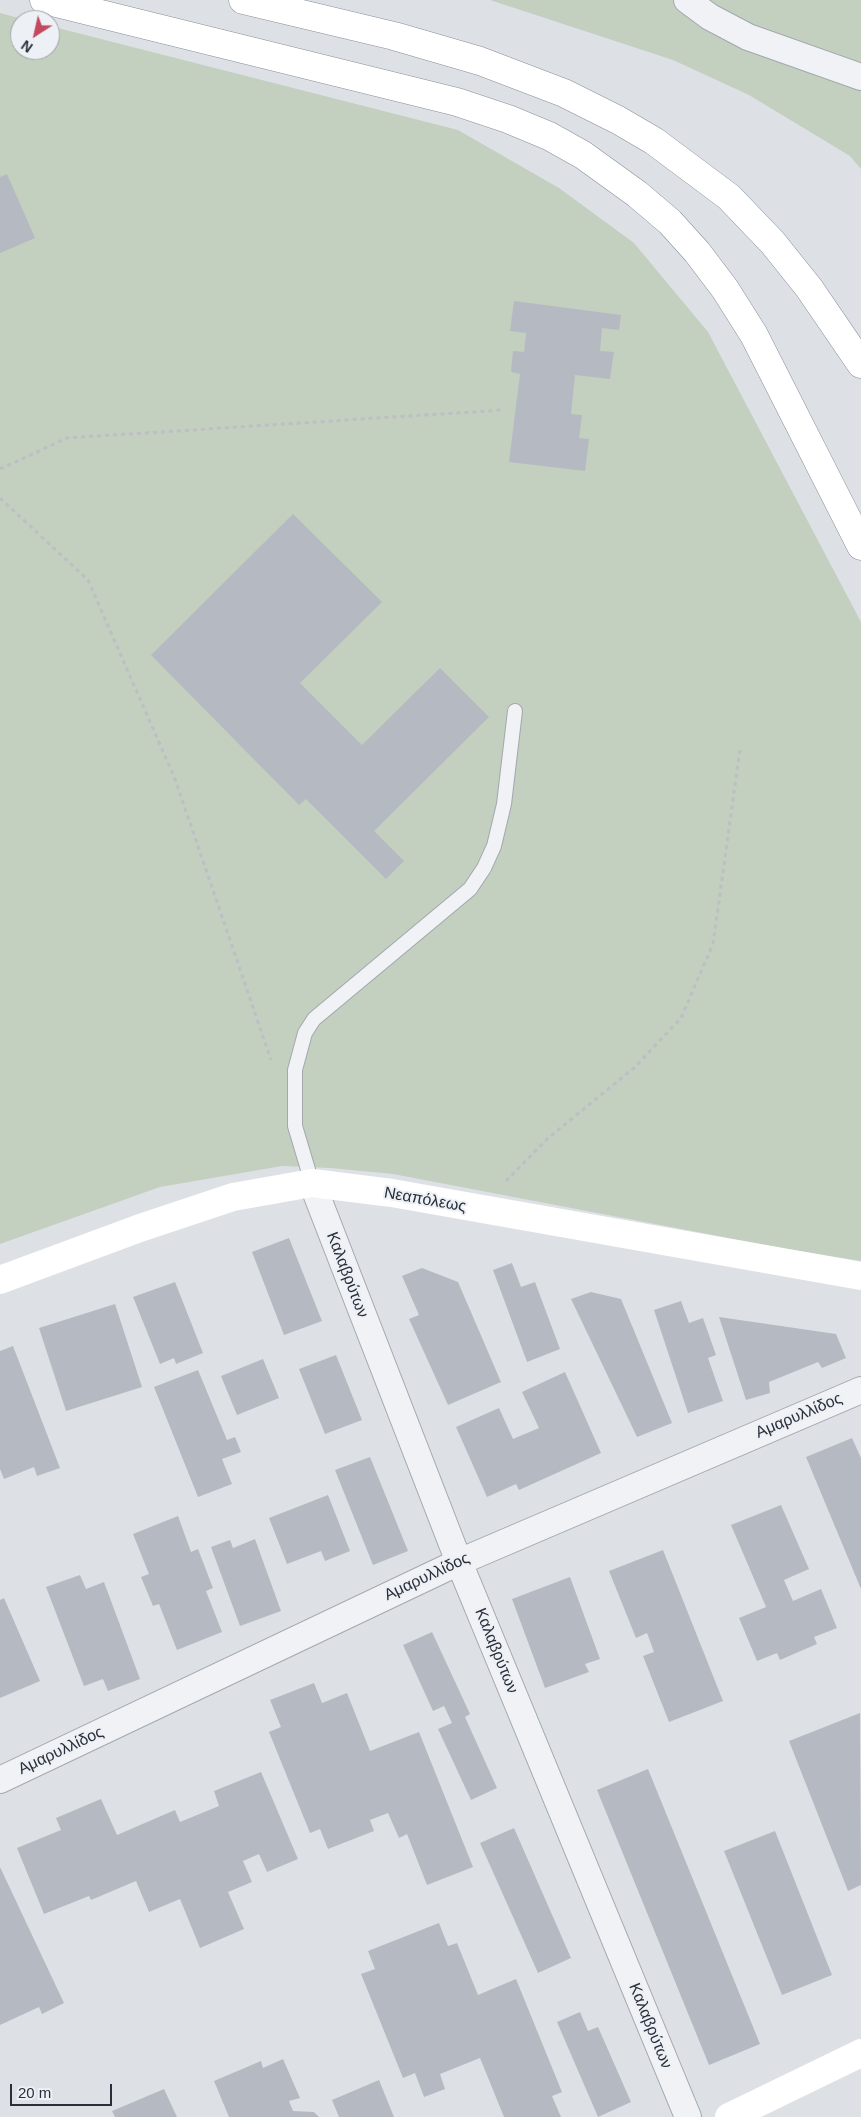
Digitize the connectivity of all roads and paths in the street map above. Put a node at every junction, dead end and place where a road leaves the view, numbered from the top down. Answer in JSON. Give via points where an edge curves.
{"nodes":[{"id":1,"x":44,"y":0,"type":"edge"},
{"id":2,"x":243,"y":0,"type":"edge"},
{"id":3,"x":687,"y":0,"type":"edge"},
{"id":4,"x":861,"y":77,"type":"edge"},
{"id":5,"x":861,"y":364,"type":"edge"},
{"id":6,"x":502,"y":410,"type":"dead end"},
{"id":7,"x":0,"y":468,"type":"edge"},
{"id":8,"x":0,"y":498,"type":"edge"},
{"id":9,"x":861,"y":546,"type":"edge"},
{"id":10,"x":515,"y":712,"type":"dead end"},
{"id":11,"x":740,"y":749,"type":"dead end"},
{"id":12,"x":272,"y":1065,"type":"dead end"},
{"id":13,"x":312,"y":1183,"type":"junction"},
{"id":14,"x":477,"y":1210,"type":"junction"},
{"id":15,"x":861,"y":1276,"type":"edge"},
{"id":16,"x":0,"y":1280,"type":"edge"},
{"id":17,"x":861,"y":1390,"type":"edge"},
{"id":18,"x":459,"y":1562,"type":"junction"},
{"id":19,"x":0,"y":1780,"type":"edge"},
{"id":20,"x":861,"y":2053,"type":"edge"},
{"id":21,"x":688,"y":2117,"type":"edge"},
{"id":22,"x":729,"y":2117,"type":"edge"}],
"edges":[{"from":1,"to":9,"type":"main road","via":[[457,102],[549,136],[583,155],[670,222],[725,289],[754,335]]},
{"from":2,"to":5,"type":"main road","via":[[394,36],[480,61],[564,93],[654,140],[729,197],[773,243],[809,288]]},
{"from":3,"to":4,"type":"street","via":[[710,17],[748,37]]},
{"from":6,"to":7,"type":"path","via":[[67,438]]},
{"from":8,"to":12,"type":"path","via":[[88,580],[175,779]]},
{"from":10,"to":13,"type":"lane","via":[[504,804],[494,846],[484,868],[470,889],[314,1019],[305,1034],[295,1070],[295,1126]]},
{"from":11,"to":14,"type":"path","via":[[713,944],[681,1018],[634,1068],[547,1139]]},
{"from":13,"to":14,"type":"main road","name":"Νεαπόλεως"},
{"from":13,"to":16,"type":"main road","name":"Νεαπόλεως","via":[[233,1198],[140,1228]]},
{"from":13,"to":18,"type":"street","name":"Καλαβρύτων"},
{"from":14,"to":15,"type":"main road","name":"Νεαπόλεως"},
{"from":17,"to":18,"type":"street","name":"Αμαρυλλίδος"},
{"from":18,"to":19,"type":"street","name":"Αμαρυλλίδος"},
{"from":18,"to":21,"type":"street","name":"Καλαβρύτων"},
{"from":20,"to":22,"type":"main road"}]}
